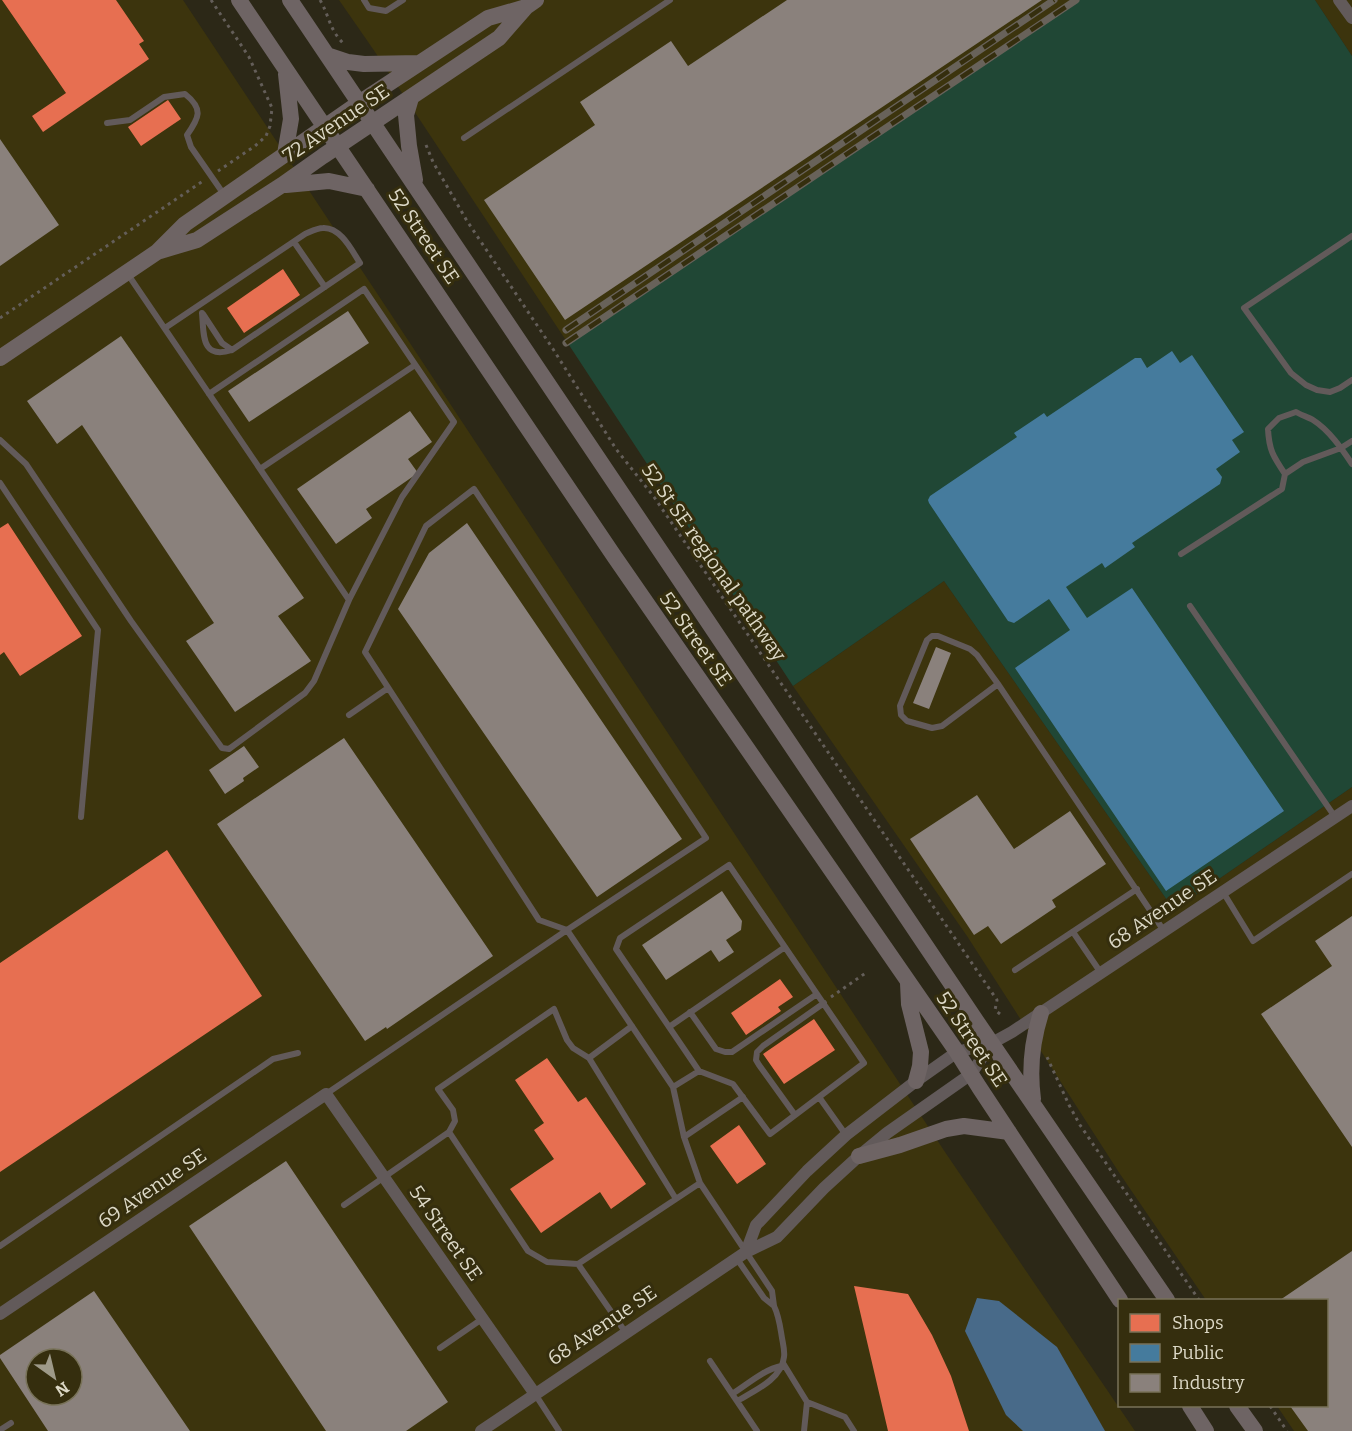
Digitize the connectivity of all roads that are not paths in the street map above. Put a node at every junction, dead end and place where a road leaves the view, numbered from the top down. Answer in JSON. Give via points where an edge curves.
{"nodes":[{"id":1,"x":239,"y":0,"type":"edge"},
{"id":2,"x":290,"y":0,"type":"edge"},
{"id":3,"x":364,"y":0,"type":"edge"},
{"id":4,"x":403,"y":0,"type":"edge"},
{"id":5,"x":1340,"y":0,"type":"edge"},
{"id":6,"x":667,"y":1,"type":"edge"},
{"id":7,"x":530,"y":3,"type":"edge"},
{"id":8,"x":1352,"y":18,"type":"edge"},
{"id":9,"x":327,"y":55,"type":"junction"},
{"id":10,"x":419,"y":63,"type":"junction"},
{"id":11,"x":286,"y":70,"type":"junction"},
{"id":12,"x":411,"y":98,"type":"junction"},
{"id":13,"x":359,"y":103,"type":"junction"},
{"id":14,"x":107,"y":123,"type":"dead end"},
{"id":15,"x":372,"y":123,"type":"junction"},
{"id":16,"x":325,"y":127,"type":"junction"},
{"id":17,"x":464,"y":138,"type":"dead end"},
{"id":18,"x":338,"y":146,"type":"junction"},
{"id":19,"x":285,"y":154,"type":"junction"},
{"id":20,"x":282,"y":185,"type":"junction"},
{"id":21,"x":416,"y":187,"type":"junction"},
{"id":22,"x":367,"y":189,"type":"junction"},
{"id":23,"x":225,"y":196,"type":"junction"},
{"id":24,"x":1352,"y":236,"type":"edge"},
{"id":25,"x":294,"y":242,"type":"junction"},
{"id":26,"x":156,"y":252,"type":"junction"},
{"id":27,"x":127,"y":272,"type":"junction"},
{"id":28,"x":325,"y":287,"type":"junction"},
{"id":29,"x":198,"y":306,"type":"junction"},
{"id":30,"x":202,"y":313,"type":"junction"},
{"id":31,"x":165,"y":328,"type":"junction"},
{"id":32,"x":232,"y":350,"type":"junction"},
{"id":33,"x":0,"y":358,"type":"edge"},
{"id":34,"x":415,"y":365,"type":"junction"},
{"id":35,"x":1352,"y":380,"type":"edge"},
{"id":36,"x":210,"y":394,"type":"junction"},
{"id":37,"x":0,"y":440,"type":"edge"},
{"id":38,"x":1352,"y":441,"type":"edge"},
{"id":39,"x":1341,"y":448,"type":"junction"},
{"id":40,"x":1352,"y":464,"type":"edge"},
{"id":41,"x":260,"y":469,"type":"junction"},
{"id":42,"x":1285,"y":474,"type":"junction"},
{"id":43,"x":0,"y":483,"type":"edge"},
{"id":44,"x":3,"y":493,"type":"edge"},
{"id":45,"x":1181,"y":554,"type":"dead end"},
{"id":46,"x":349,"y":600,"type":"junction"},
{"id":47,"x":1190,"y":606,"type":"dead end"},
{"id":48,"x":998,"y":684,"type":"junction"},
{"id":49,"x":388,"y":688,"type":"junction"},
{"id":50,"x":349,"y":715,"type":"dead end"},
{"id":51,"x":1352,"y":806,"type":"edge"},
{"id":52,"x":81,"y":817,"type":"dead end"},
{"id":53,"x":1335,"y":817,"type":"junction"},
{"id":54,"x":1352,"y":874,"type":"edge"},
{"id":55,"x":1137,"y":889,"type":"junction"},
{"id":56,"x":1222,"y":892,"type":"junction"},
{"id":57,"x":567,"y":930,"type":"junction"},
{"id":58,"x":1165,"y":931,"type":"junction"},
{"id":59,"x":1073,"y":932,"type":"junction"},
{"id":60,"x":785,"y":947,"type":"junction"},
{"id":61,"x":1015,"y":970,"type":"dead end"},
{"id":62,"x":1101,"y":973,"type":"junction"},
{"id":63,"x":908,"y":983,"type":"junction"},
{"id":64,"x":817,"y":994,"type":"junction"},
{"id":65,"x":823,"y":1003,"type":"junction"},
{"id":66,"x":690,"y":1012,"type":"junction"},
{"id":67,"x":1041,"y":1013,"type":"junction"},
{"id":68,"x":632,"y":1026,"type":"junction"},
{"id":69,"x":669,"y":1027,"type":"junction"},
{"id":70,"x":992,"y":1043,"type":"junction"},
{"id":71,"x":957,"y":1052,"type":"junction"},
{"id":72,"x":298,"y":1053,"type":"dead end"},
{"id":73,"x":589,"y":1058,"type":"junction"},
{"id":74,"x":699,"y":1071,"type":"junction"},
{"id":75,"x":970,"y":1074,"type":"junction"},
{"id":76,"x":916,"y":1081,"type":"junction"},
{"id":77,"x":673,"y":1087,"type":"junction"},
{"id":78,"x":326,"y":1094,"type":"junction"},
{"id":79,"x":743,"y":1097,"type":"junction"},
{"id":80,"x":819,"y":1097,"type":"junction"},
{"id":81,"x":1033,"y":1103,"type":"junction"},
{"id":82,"x":795,"y":1115,"type":"junction"},
{"id":83,"x":449,"y":1132,"type":"junction"},
{"id":84,"x":1009,"y":1132,"type":"junction"},
{"id":85,"x":846,"y":1135,"type":"junction"},
{"id":86,"x":684,"y":1137,"type":"junction"},
{"id":87,"x":860,"y":1156,"type":"junction"},
{"id":88,"x":384,"y":1178,"type":"junction"},
{"id":89,"x":700,"y":1183,"type":"junction"},
{"id":90,"x":676,"y":1199,"type":"junction"},
{"id":91,"x":344,"y":1205,"type":"dead end"},
{"id":92,"x":0,"y":1246,"type":"edge"},
{"id":93,"x":741,"y":1255,"type":"junction"},
{"id":94,"x":578,"y":1264,"type":"junction"},
{"id":95,"x":1119,"y":1299,"type":"edge"},
{"id":96,"x":1166,"y":1299,"type":"edge"},
{"id":97,"x":774,"y":1306,"type":"junction"},
{"id":98,"x":0,"y":1314,"type":"edge"},
{"id":99,"x":482,"y":1319,"type":"junction"},
{"id":100,"x":626,"y":1333,"type":"junction"},
{"id":101,"x":440,"y":1348,"type":"dead end"},
{"id":102,"x":710,"y":1360,"type":"dead end"},
{"id":103,"x":782,"y":1365,"type":"junction"},
{"id":104,"x":535,"y":1394,"type":"junction"},
{"id":105,"x":732,"y":1394,"type":"junction"},
{"id":106,"x":737,"y":1401,"type":"junction"},
{"id":107,"x":807,"y":1402,"type":"junction"},
{"id":108,"x":1191,"y":1407,"type":"edge"},
{"id":109,"x":1239,"y":1407,"type":"edge"},
{"id":110,"x":11,"y":1423,"type":"dead end"},
{"id":111,"x":0,"y":1430,"type":"edge"},
{"id":112,"x":481,"y":1431,"type":"edge"},
{"id":113,"x":559,"y":1431,"type":"edge"},
{"id":114,"x":757,"y":1431,"type":"edge"},
{"id":115,"x":804,"y":1431,"type":"edge"},
{"id":116,"x":854,"y":1431,"type":"edge"},
{"id":117,"x":1206,"y":1431,"type":"edge"},
{"id":118,"x":1255,"y":1431,"type":"edge"}],
"edges":[{"from":1,"to":11,"type":"main road","name":"52 Street SE"},
{"from":2,"to":9,"type":"main road","name":"52 Street SE"},
{"from":3,"to":4,"type":"lane","via":[[369,8],[386,11]]},
{"from":5,"to":8,"type":"street"},
{"from":6,"to":17,"type":"lane"},
{"from":7,"to":10,"type":"main road","name":"72 Avenue SE","via":[[488,18]]},
{"from":7,"to":12,"type":"main road","name":"72 Avenue SE","via":[[499,38]]},
{"from":9,"to":10,"type":"main road","via":[[364,64]]},
{"from":9,"to":13,"type":"main road","name":"52 Street SE"},
{"from":10,"to":13,"type":"main road","name":"72 Avenue SE"},
{"from":11,"to":16,"type":"main road","name":"52 Street SE"},
{"from":11,"to":19,"type":"main road","via":[[291,119]]},
{"from":12,"to":15,"type":"main road","name":"72 Avenue SE"},
{"from":12,"to":21,"type":"main road","via":[[406,121]]},
{"from":13,"to":15,"type":"main road","name":"52 Street SE"},
{"from":13,"to":16,"type":"main road","name":"72 Avenue SE"},
{"from":14,"to":23,"type":"lane","via":[[130,120],[164,97],[185,94],[192,99],[199,115],[187,135],[191,147]]},
{"from":15,"to":18,"type":"main road","name":"72 Avenue SE"},
{"from":15,"to":21,"type":"main road","name":"52 Street SE"},
{"from":16,"to":18,"type":"main road","name":"52 Street SE"},
{"from":16,"to":19,"type":"main road","name":"72 Avenue SE"},
{"from":18,"to":20,"type":"main road","name":"72 Avenue SE"},
{"from":18,"to":22,"type":"main road","name":"52 Street SE"},
{"from":19,"to":23,"type":"main road","name":"72 Avenue SE"},
{"from":20,"to":22,"type":"main road","via":[[329,181]]},
{"from":20,"to":26,"type":"main road","name":"72 Avenue SE","via":[[197,240]]},
{"from":21,"to":70,"type":"main road","name":"52 Street SE"},
{"from":22,"to":63,"type":"main road","name":"52 Street SE"},
{"from":23,"to":26,"type":"main road","name":"72 Avenue SE","via":[[185,224]]},
{"from":24,"to":35,"type":"lane","via":[[1244,308],[1290,374],[1306,385],[1330,392]]},
{"from":25,"to":28,"type":"lane"},
{"from":25,"to":28,"type":"lane","via":[[324,228],[335,230],[343,238],[360,263]]},
{"from":25,"to":29,"type":"lane"},
{"from":26,"to":27,"type":"main road","name":"72 Avenue SE"},
{"from":27,"to":31,"type":"lane"},
{"from":27,"to":33,"type":"main road","name":"72 Avenue SE"},
{"from":28,"to":32,"type":"lane"},
{"from":29,"to":30,"type":"lane"},
{"from":29,"to":31,"type":"lane"},
{"from":30,"to":32,"type":"lane","via":[[222,343]]},
{"from":30,"to":32,"type":"lane","via":[[208,348],[219,353]]},
{"from":31,"to":36,"type":"lane"},
{"from":34,"to":36,"type":"lane","via":[[364,289]]},
{"from":34,"to":41,"type":"lane"},
{"from":34,"to":46,"type":"lane","via":[[454,422],[402,496]]},
{"from":36,"to":41,"type":"lane"},
{"from":37,"to":46,"type":"lane","via":[[26,464],[222,748],[229,749],[305,693],[314,681]]},
{"from":38,"to":39,"type":"lane"},
{"from":39,"to":40,"type":"lane"},
{"from":39,"to":42,"type":"lane"},
{"from":39,"to":42,"type":"lane","via":[[1314,420],[1296,412],[1279,418],[1268,429],[1269,445]]},
{"from":41,"to":46,"type":"lane"},
{"from":42,"to":45,"type":"lane","via":[[1282,489]]},
{"from":43,"to":44,"type":"lane"},
{"from":44,"to":52,"type":"lane","via":[[98,630]]},
{"from":47,"to":53,"type":"lane"},
{"from":48,"to":48,"type":"lane","via":[[970,649],[932,636],[900,706],[901,715],[932,728],[942,726]]},
{"from":48,"to":55,"type":"lane"},
{"from":49,"to":50,"type":"lane"},
{"from":49,"to":57,"type":"lane","via":[[539,920]]},
{"from":49,"to":57,"type":"lane","via":[[365,652],[426,526],[474,489],[706,838]]},
{"from":51,"to":53,"type":"street","name":"68 Avenue SE"},
{"from":53,"to":56,"type":"street","name":"68 Avenue SE"},
{"from":54,"to":56,"type":"lane","via":[[1253,941]]},
{"from":55,"to":58,"type":"lane"},
{"from":55,"to":59,"type":"lane"},
{"from":56,"to":58,"type":"street","name":"68 Avenue SE"},
{"from":57,"to":68,"type":"lane"},
{"from":57,"to":78,"type":"lane"},
{"from":58,"to":62,"type":"street","name":"68 Avenue SE"},
{"from":59,"to":61,"type":"lane"},
{"from":59,"to":62,"type":"lane"},
{"from":60,"to":64,"type":"lane"},
{"from":60,"to":66,"type":"lane"},
{"from":60,"to":69,"type":"lane","via":[[729,865],[620,938],[616,949]]},
{"from":62,"to":67,"type":"street","name":"68 Avenue SE"},
{"from":63,"to":71,"type":"main road","name":"52 Street SE"},
{"from":63,"to":76,"type":"main road","via":[[921,1052]]},
{"from":64,"to":65,"type":"lane"},
{"from":64,"to":66,"type":"lane","via":[[732,1052],[716,1049]]},
{"from":65,"to":80,"type":"lane","via":[[864,1063]]},
{"from":65,"to":82,"type":"lane","via":[[757,1052],[759,1065]]},
{"from":66,"to":69,"type":"lane"},
{"from":67,"to":70,"type":"street","name":"68 Avenue SE"},
{"from":67,"to":81,"type":"main road","via":[[1032,1048]]},
{"from":68,"to":73,"type":"lane"},
{"from":68,"to":77,"type":"lane"},
{"from":69,"to":74,"type":"lane"},
{"from":70,"to":71,"type":"street","name":"68 Avenue SE"},
{"from":70,"to":75,"type":"street","name":"68 Avenue SE"},
{"from":70,"to":81,"type":"main road","name":"52 Street SE"},
{"from":71,"to":75,"type":"main road","name":"52 Street SE"},
{"from":71,"to":76,"type":"street","name":"68 Avenue SE"},
{"from":72,"to":92,"type":"lane","via":[[273,1059]]},
{"from":73,"to":83,"type":"lane","via":[[567,1040],[554,1009],[438,1089],[453,1110],[455,1121]]},
{"from":73,"to":90,"type":"lane"},
{"from":74,"to":77,"type":"lane"},
{"from":74,"to":79,"type":"lane","via":[[733,1084]]},
{"from":75,"to":84,"type":"main road","name":"52 Street SE"},
{"from":75,"to":87,"type":"street","name":"68 Avenue SE"},
{"from":76,"to":85,"type":"street","name":"68 Avenue SE"},
{"from":77,"to":86,"type":"lane"},
{"from":78,"to":88,"type":"street","name":"54 Street SE"},
{"from":78,"to":98,"type":"street","name":"69 Avenue SE"},
{"from":79,"to":82,"type":"lane","via":[[770,1134]]},
{"from":79,"to":86,"type":"lane"},
{"from":80,"to":82,"type":"lane"},
{"from":80,"to":85,"type":"lane"},
{"from":81,"to":96,"type":"main road","name":"52 Street SE"},
{"from":83,"to":88,"type":"lane"},
{"from":83,"to":94,"type":"lane","via":[[528,1251],[547,1262]]},
{"from":84,"to":87,"type":"main road","via":[[964,1126]]},
{"from":84,"to":95,"type":"main road","name":"52 Street SE"},
{"from":85,"to":93,"type":"street","name":"68 Avenue SE","via":[[756,1225]]},
{"from":86,"to":89,"type":"lane"},
{"from":87,"to":93,"type":"street","name":"68 Avenue SE","via":[[777,1237]]},
{"from":88,"to":91,"type":"lane"},
{"from":88,"to":99,"type":"street","name":"54 Street SE"},
{"from":89,"to":90,"type":"lane"},
{"from":89,"to":93,"type":"lane"},
{"from":90,"to":94,"type":"lane"},
{"from":93,"to":97,"type":"lane","via":[[764,1298]]},
{"from":93,"to":97,"type":"lane","via":[[772,1291]]},
{"from":93,"to":100,"type":"street","name":"68 Avenue SE"},
{"from":94,"to":100,"type":"lane"},
{"from":97,"to":103,"type":"lane","via":[[785,1355]]},
{"from":99,"to":101,"type":"lane"},
{"from":99,"to":104,"type":"street","name":"54 Street SE"},
{"from":100,"to":104,"type":"street","name":"68 Avenue SE"},
{"from":102,"to":105,"type":"lane"},
{"from":103,"to":105,"type":"lane"},
{"from":103,"to":106,"type":"lane","via":[[771,1380]]},
{"from":103,"to":107,"type":"lane"},
{"from":104,"to":112,"type":"street","name":"68 Avenue SE"},
{"from":104,"to":113,"type":"lane"},
{"from":105,"to":106,"type":"lane"},
{"from":106,"to":114,"type":"lane"},
{"from":107,"to":115,"type":"lane"},
{"from":107,"to":116,"type":"lane","via":[[845,1416]]},
{"from":108,"to":117,"type":"main road"},
{"from":109,"to":118,"type":"main road"},
{"from":110,"to":111,"type":"lane"}]}
